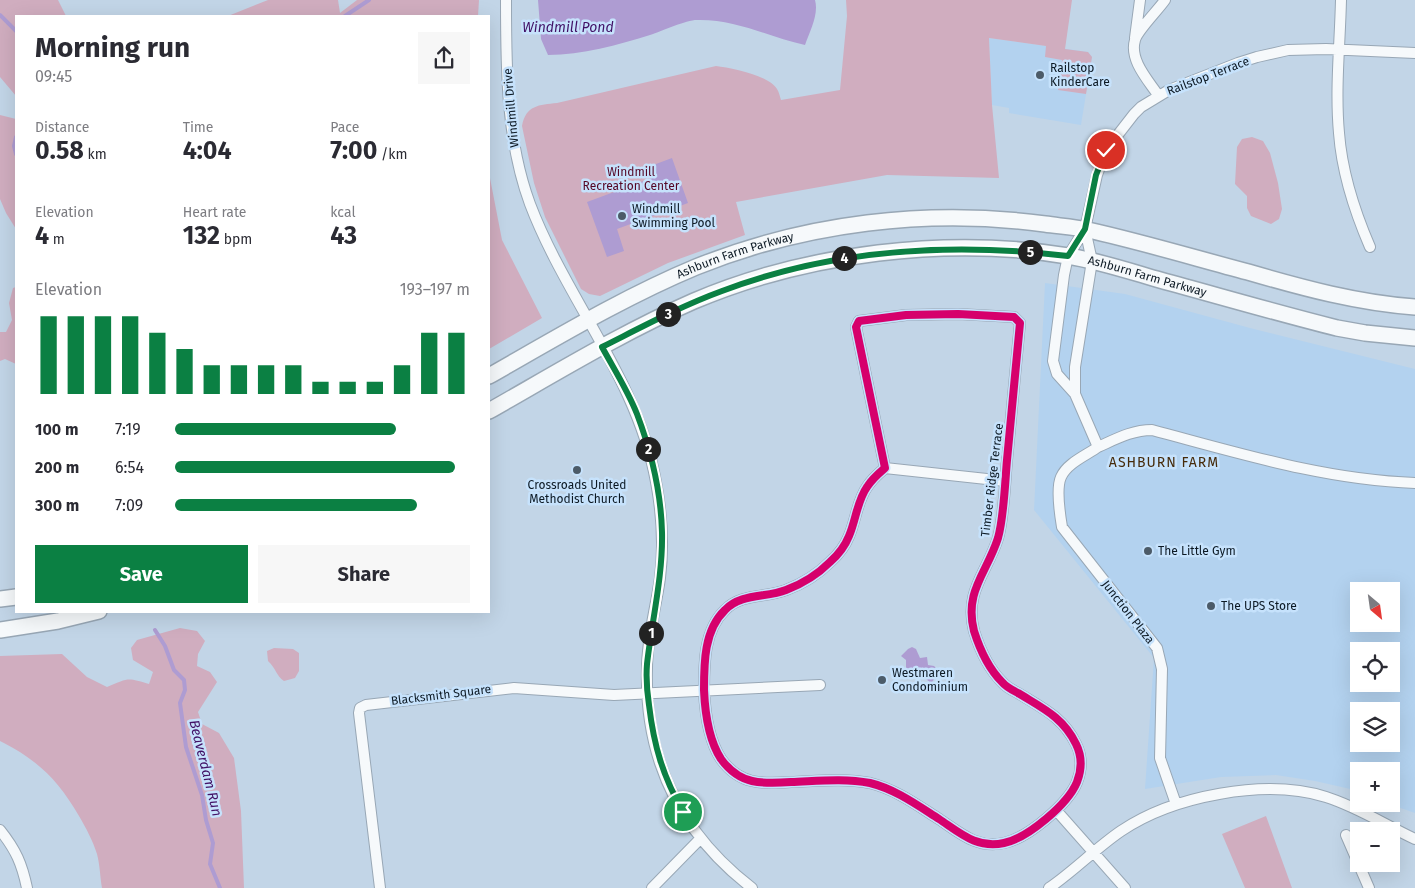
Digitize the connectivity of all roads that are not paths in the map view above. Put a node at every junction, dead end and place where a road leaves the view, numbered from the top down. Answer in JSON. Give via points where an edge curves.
{"nodes":[{"id":1,"x":506,"y":0,"type":"edge"},
{"id":2,"x":1140,"y":0,"type":"edge"},
{"id":3,"x":1165,"y":0,"type":"edge"},
{"id":4,"x":1341,"y":0,"type":"edge"},
{"id":5,"x":1135,"y":38,"type":"junction"},
{"id":6,"x":1340,"y":49,"type":"junction"},
{"id":7,"x":1415,"y":53,"type":"edge"},
{"id":8,"x":1158,"y":96,"type":"junction"},
{"id":9,"x":1085,"y":229,"type":"junction"},
{"id":10,"x":1370,"y":247,"type":"dead end"},
{"id":11,"x":1068,"y":256,"type":"junction"},
{"id":12,"x":1092,"y":261,"type":"junction"},
{"id":13,"x":1415,"y":308,"type":"edge"},
{"id":14,"x":589,"y":320,"type":"junction"},
{"id":15,"x":1415,"y":338,"type":"edge"},
{"id":16,"x":602,"y":347,"type":"junction"},
{"id":17,"x":490,"y":375,"type":"edge"},
{"id":18,"x":1075,"y":394,"type":"junction"},
{"id":19,"x":490,"y":410,"type":"edge"},
{"id":20,"x":1098,"y":447,"type":"junction"},
{"id":21,"x":885,"y":468,"type":"junction"},
{"id":22,"x":1005,"y":481,"type":"junction"},
{"id":23,"x":1415,"y":483,"type":"edge"},
{"id":24,"x":15,"y":597,"type":"edge"},
{"id":25,"x":0,"y":599,"type":"edge"},
{"id":26,"x":90,"y":613,"type":"edge"},
{"id":27,"x":0,"y":630,"type":"edge"},
{"id":28,"x":820,"y":685,"type":"dead end"},
{"id":29,"x":647,"y":692,"type":"junction"},
{"id":30,"x":704,"y":692,"type":"junction"},
{"id":31,"x":1176,"y":804,"type":"junction"},
{"id":32,"x":1056,"y":810,"type":"junction"},
{"id":33,"x":0,"y":830,"type":"edge"},
{"id":34,"x":1346,"y":836,"type":"dead end"},
{"id":35,"x":700,"y":839,"type":"junction"},
{"id":36,"x":1415,"y":840,"type":"edge"},
{"id":37,"x":1093,"y":852,"type":"junction"},
{"id":38,"x":27,"y":888,"type":"edge"},
{"id":39,"x":380,"y":888,"type":"edge"},
{"id":40,"x":652,"y":888,"type":"edge"},
{"id":41,"x":752,"y":888,"type":"edge"},
{"id":42,"x":1049,"y":888,"type":"edge"},
{"id":43,"x":1125,"y":888,"type":"edge"},
{"id":44,"x":1369,"y":888,"type":"edge"}],
"edges":[{"from":1,"to":14,"type":"street","name":"Windmill Drive","via":[[509,102],[515,152],[537,220]]},
{"from":2,"to":5,"type":"street"},
{"from":3,"to":5,"type":"street"},
{"from":4,"to":6,"type":"street"},
{"from":5,"to":8,"type":"street","via":[[1135,59]]},
{"from":6,"to":7,"type":"street","name":"Railstop Terrace"},
{"from":6,"to":8,"type":"street","name":"Railstop Terrace","via":[[1308,48],[1257,56]]},
{"from":6,"to":10,"type":"street","via":[[1338,94],[1345,177]]},
{"from":8,"to":9,"type":"street","name":"Railstop Terrace","via":[[1134,114],[1106,150],[1096,175]]},
{"from":9,"to":11,"type":"street"},
{"from":9,"to":12,"type":"street"},
{"from":9,"to":13,"type":"main road","name":"Ashburn Farm Parkway","via":[[1319,292]]},
{"from":9,"to":14,"type":"main road","name":"Ashburn Farm Parkway","via":[[1021,220],[947,217],[890,220],[817,231],[751,248],[695,268],[632,296]]},
{"from":11,"to":12,"type":"main road","name":"Ashburn Farm Parkway"},
{"from":11,"to":16,"type":"main road","name":"Ashburn Farm Parkway","via":[[968,248],[902,251],[820,262],[722,290]]},
{"from":11,"to":18,"type":"street","via":[[1053,361],[1057,374]]},
{"from":12,"to":15,"type":"main road","name":"Ashburn Farm Parkway","via":[[1307,320],[1365,333]]},
{"from":12,"to":18,"type":"street","via":[[1075,367]]},
{"from":14,"to":16,"type":"street","name":"Windmill Drive"},
{"from":14,"to":17,"type":"main road","name":"Ashburn Farm Parkway"},
{"from":16,"to":19,"type":"main road","name":"Ashburn Farm Parkway"},
{"from":16,"to":29,"type":"street","name":"Windmill Drive","via":[[637,414],[656,482],[662,556],[647,665]]},
{"from":18,"to":20,"type":"street"},
{"from":20,"to":23,"type":"street","name":"Junction Plaza","via":[[1129,433],[1152,430],[1287,466],[1343,476]]},
{"from":20,"to":31,"type":"street","name":"Junction Plaza","via":[[1070,466],[1061,477],[1058,509],[1062,527],[1157,648],[1162,669],[1160,758]]},
{"from":21,"to":22,"type":"street","name":"Timber Ridge Terrace"},
{"from":21,"to":22,"type":"street","name":"Timber Ridge Terrace","via":[[856,327],[859,321],[940,314],[1014,317],[1020,323]]},
{"from":21,"to":30,"type":"street","name":"Timber Ridge Terrace","via":[[866,488],[849,538],[829,563],[815,575],[786,590],[739,600],[726,608],[714,622],[705,653]]},
{"from":22,"to":32,"type":"street","name":"Timber Ridge Terrace","via":[[999,536],[975,586],[971,612],[984,658],[992,670],[1004,684],[1064,724],[1079,751],[1081,768],[1077,782]]},
{"from":24,"to":25,"type":"main road"},
{"from":26,"to":27,"type":"main road"},
{"from":28,"to":30,"type":"street"},
{"from":29,"to":30,"type":"street","name":"Blacksmith Square"},
{"from":29,"to":35,"type":"street","name":"Windmill Drive","via":[[652,735],[669,787]]},
{"from":29,"to":39,"type":"street","name":"Blacksmith Square","via":[[614,694],[496,688],[360,708]]},
{"from":30,"to":32,"type":"street","name":"Timber Ridge Terrace","via":[[709,733],[716,750],[736,775],[755,782],[854,780],[880,786],[910,801],[962,836],[986,845],[1017,839]]},
{"from":31,"to":36,"type":"street","via":[[1243,790],[1292,791],[1325,796],[1362,811]]},
{"from":31,"to":37,"type":"street","via":[[1122,830]]},
{"from":32,"to":37,"type":"street"},
{"from":33,"to":38,"type":"street","via":[[16,853]]},
{"from":34,"to":44,"type":"street"},
{"from":35,"to":40,"type":"street"},
{"from":35,"to":41,"type":"street","name":"Windmill Drive"},
{"from":37,"to":42,"type":"street"},
{"from":37,"to":43,"type":"street"}]}
